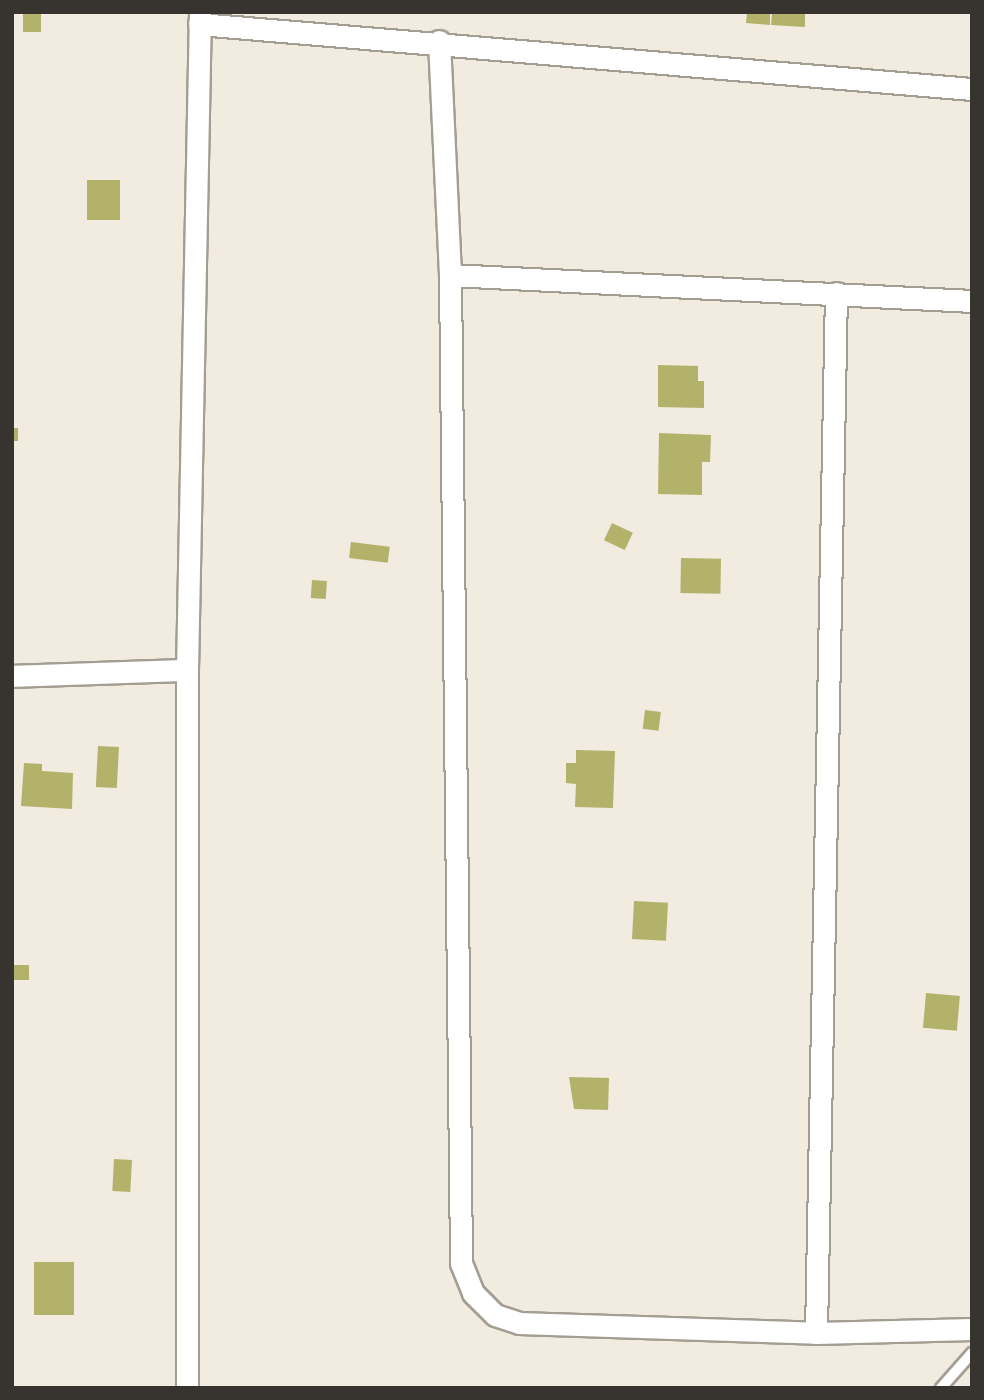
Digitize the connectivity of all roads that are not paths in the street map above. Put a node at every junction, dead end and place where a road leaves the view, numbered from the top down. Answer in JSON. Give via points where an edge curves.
{"nodes":[{"id":1,"x":199,"y":18,"type":"edge"},
{"id":2,"x":439,"y":41,"type":"junction"},
{"id":3,"x":972,"y":89,"type":"edge"},
{"id":4,"x":450,"y":275,"type":"junction"},
{"id":5,"x":836,"y":293,"type":"junction"},
{"id":6,"x":972,"y":301,"type":"edge"},
{"id":7,"x":187,"y":670,"type":"junction"},
{"id":8,"x":12,"y":676,"type":"edge"},
{"id":9,"x":972,"y":1329,"type":"edge"},
{"id":10,"x":816,"y":1334,"type":"junction"},
{"id":11,"x":972,"y":1353,"type":"edge"},
{"id":12,"x":187,"y":1388,"type":"edge"},
{"id":13,"x":941,"y":1388,"type":"edge"}],
"edges":[{"from":1,"to":2,"type":"street"},
{"from":1,"to":7,"type":"street"},
{"from":2,"to":3,"type":"street"},
{"from":2,"to":4,"type":"street"},
{"from":4,"to":5,"type":"street"},
{"from":4,"to":10,"type":"street","via":[[461,1263],[480,1305],[519,1323]]},
{"from":5,"to":6,"type":"street"},
{"from":5,"to":10,"type":"street"},
{"from":7,"to":8,"type":"street"},
{"from":7,"to":12,"type":"street"},
{"from":9,"to":10,"type":"street"},
{"from":11,"to":13,"type":"lane"}]}
